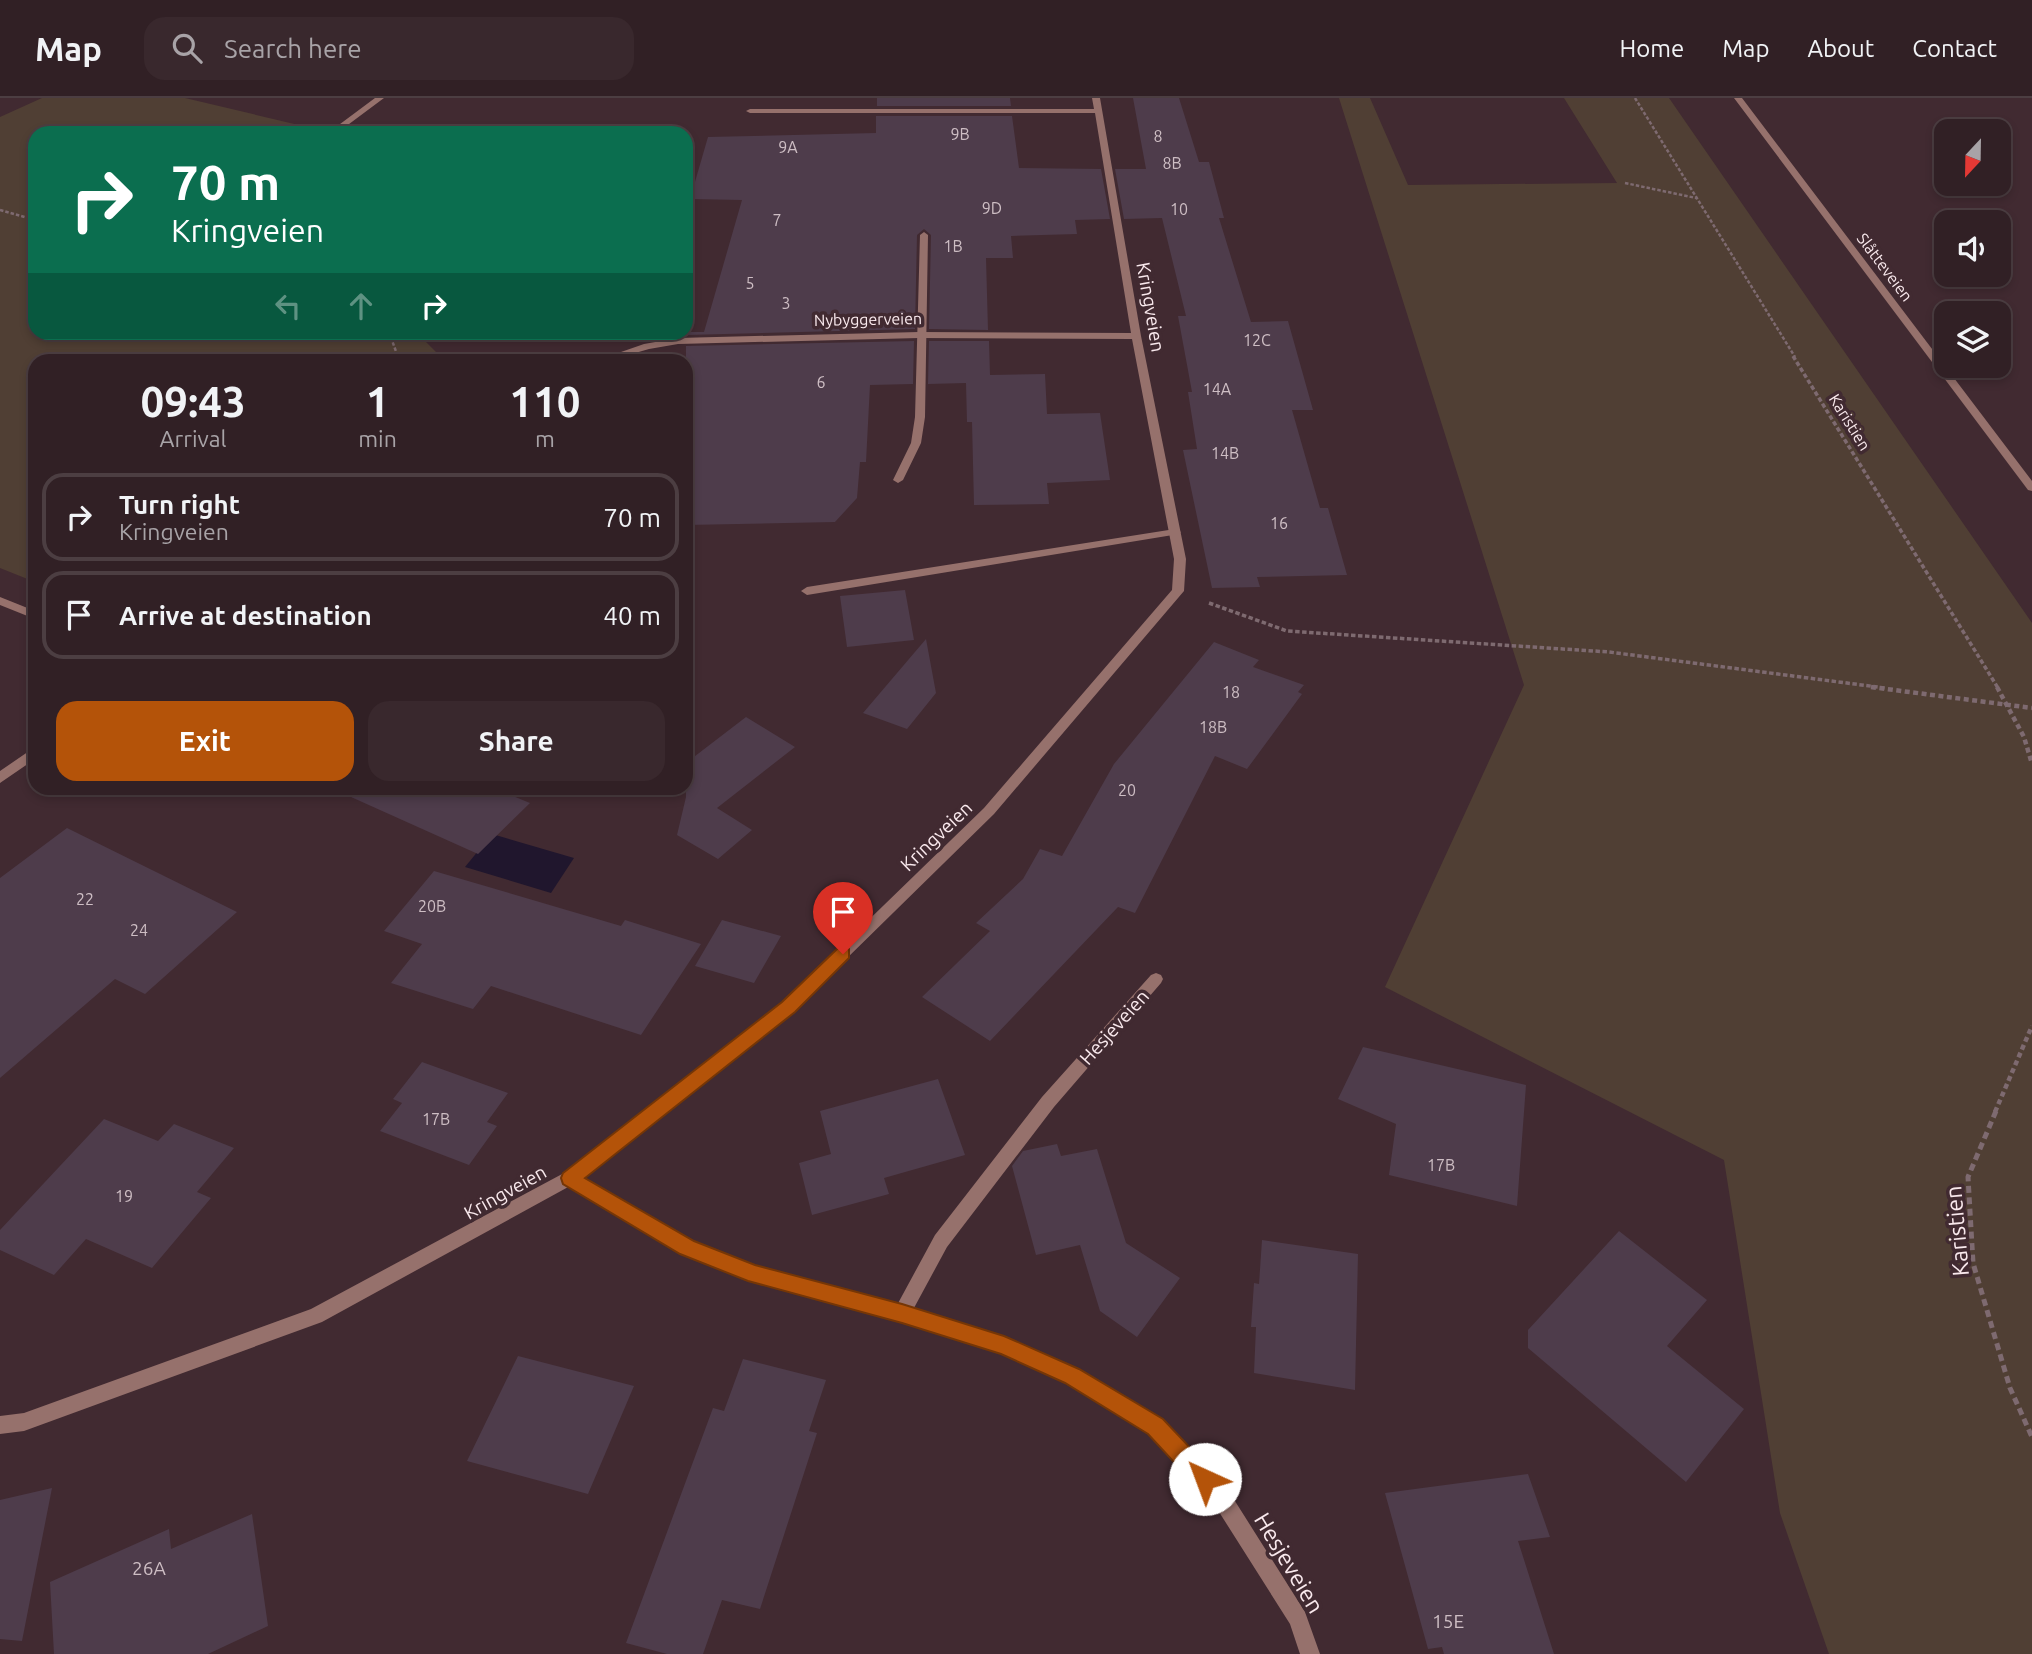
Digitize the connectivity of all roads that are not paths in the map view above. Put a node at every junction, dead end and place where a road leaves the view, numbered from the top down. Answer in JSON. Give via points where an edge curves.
{"nodes":[{"id":1,"x":380,"y":98,"type":"edge"},
{"id":2,"x":1738,"y":98,"type":"edge"},
{"id":3,"x":1097,"y":104,"type":"edge"},
{"id":4,"x":750,"y":111,"type":"dead end"},
{"id":5,"x":342,"y":126,"type":"edge"},
{"id":6,"x":924,"y":235,"type":"dead end"},
{"id":7,"x":919,"y":335,"type":"junction"},
{"id":8,"x":1136,"y":336,"type":"junction"},
{"id":9,"x":622,"y":354,"type":"edge"},
{"id":10,"x":898,"y":480,"type":"dead end"},
{"id":11,"x":2032,"y":488,"type":"edge"},
{"id":12,"x":1175,"y":532,"type":"junction"},
{"id":13,"x":807,"y":592,"type":"dead end"},
{"id":14,"x":0,"y":601,"type":"edge"},
{"id":15,"x":28,"y":612,"type":"edge"},
{"id":16,"x":28,"y":757,"type":"edge"},
{"id":17,"x":0,"y":778,"type":"edge"},
{"id":18,"x":1156,"y":979,"type":"dead end"},
{"id":19,"x":570,"y":1178,"type":"junction"},
{"id":20,"x":902,"y":1313,"type":"junction"},
{"id":21,"x":0,"y":1425,"type":"edge"},
{"id":22,"x":1310,"y":1654,"type":"edge"}],
"edges":[{"from":1,"to":5,"type":"street"},
{"from":2,"to":11,"type":"street","name":"Slåtteveien"},
{"from":3,"to":4,"type":"street","name":"Kringveien"},
{"from":3,"to":8,"type":"street","name":"Kringveien"},
{"from":6,"to":7,"type":"street"},
{"from":7,"to":8,"type":"street","name":"Nybyggerveien"},
{"from":7,"to":9,"type":"street","name":"Nybyggerveien","via":[[678,341]]},
{"from":7,"to":10,"type":"street","via":[[920,416],[916,443]]},
{"from":8,"to":12,"type":"street","name":"Kringveien"},
{"from":12,"to":13,"type":"street"},
{"from":12,"to":19,"type":"street","name":"Kringveien","via":[[1180,559],[1178,592],[989,811],[789,1007]]},
{"from":14,"to":15,"type":"street"},
{"from":16,"to":17,"type":"street"},
{"from":18,"to":20,"type":"street","name":"Hesjeveien","via":[[1048,1102],[941,1241]]},
{"from":19,"to":20,"type":"street","name":"Hesjeveien","via":[[698,1252],[755,1274]]},
{"from":19,"to":21,"type":"street","name":"Kringveien","via":[[316,1316],[24,1422]]},
{"from":20,"to":22,"type":"street","name":"Hesjeveien","via":[[1004,1345],[1061,1371],[1155,1427],[1221,1497],[1298,1619]]}]}
